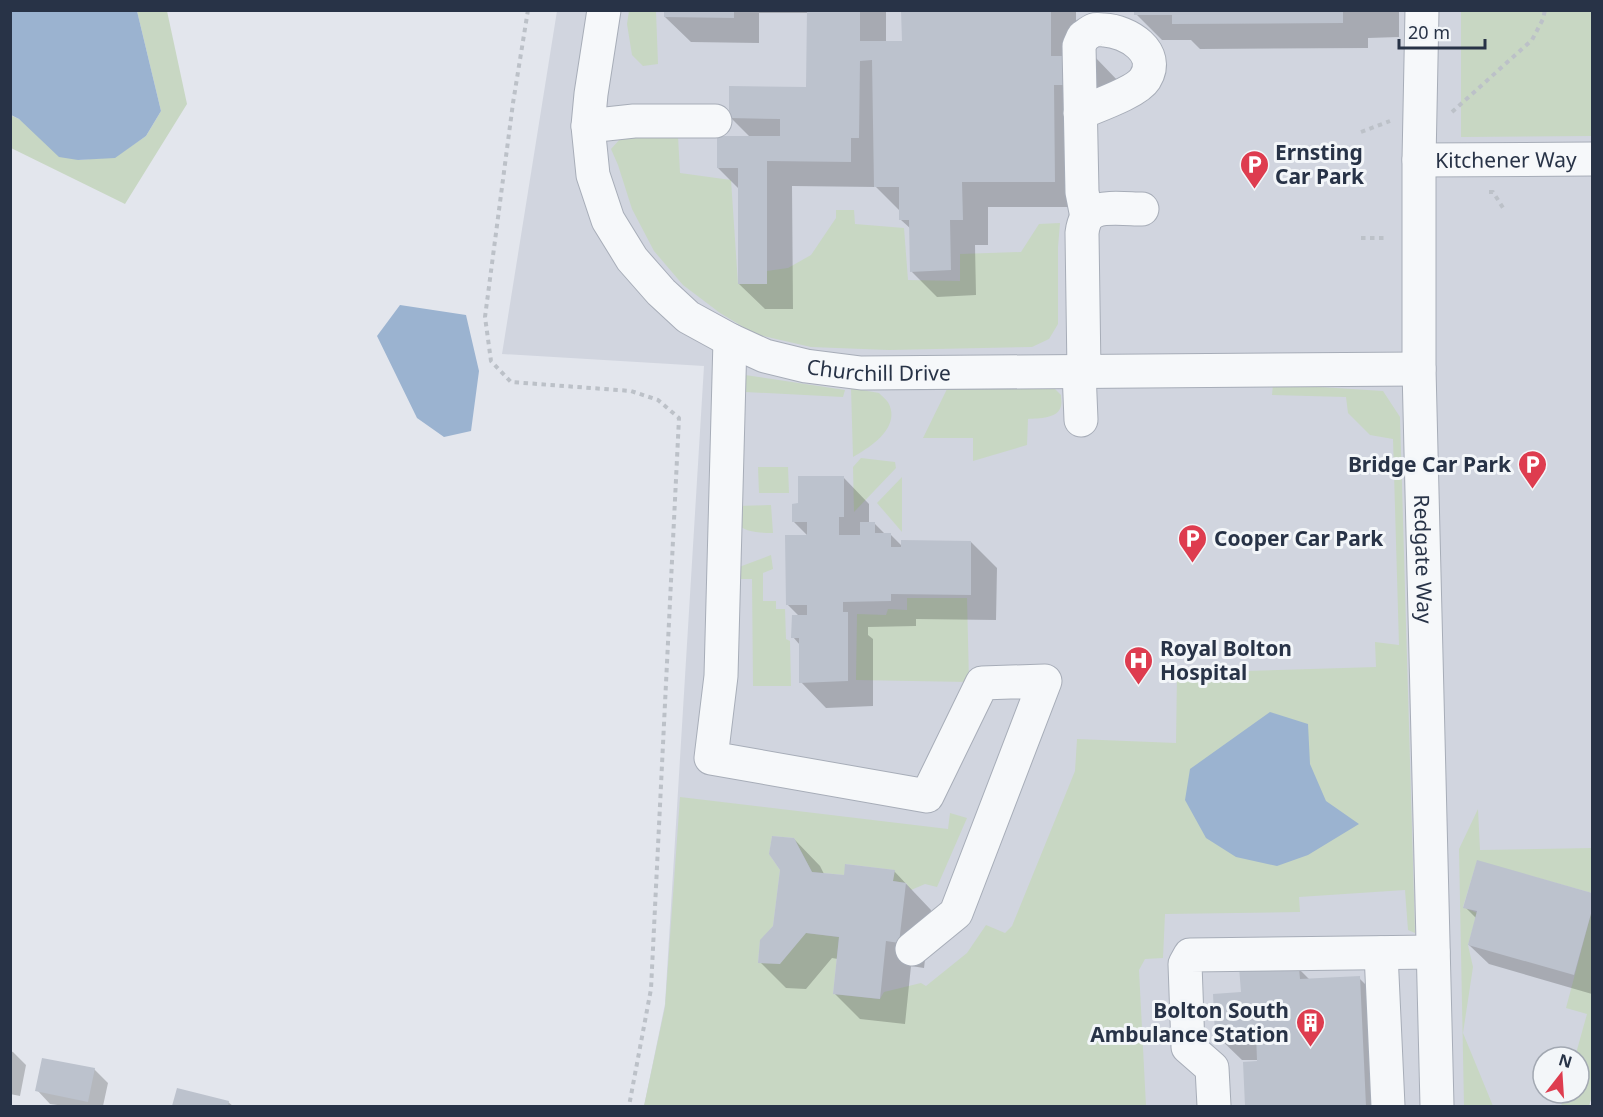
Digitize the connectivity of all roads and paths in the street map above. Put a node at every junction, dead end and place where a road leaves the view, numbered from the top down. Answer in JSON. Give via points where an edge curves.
{"nodes":[{"id":1,"x":528,"y":10,"type":"edge"},
{"id":2,"x":604,"y":10,"type":"edge"},
{"id":3,"x":1422,"y":10,"type":"edge"},
{"id":4,"x":1080,"y":113,"type":"dead end"},
{"id":5,"x":715,"y":121,"type":"dead end"},
{"id":6,"x":588,"y":126,"type":"junction"},
{"id":7,"x":1593,"y":159,"type":"edge"},
{"id":8,"x":1419,"y":160,"type":"junction"},
{"id":9,"x":1483,"y":192,"type":"dead end"},
{"id":10,"x":1142,"y":209,"type":"dead end"},
{"id":11,"x":1504,"y":211,"type":"dead end"},
{"id":12,"x":1087,"y":217,"type":"junction"},
{"id":13,"x":730,"y":340,"type":"junction"},
{"id":14,"x":1419,"y":369,"type":"junction"},
{"id":15,"x":1082,"y":372,"type":"junction"},
{"id":16,"x":1081,"y":420,"type":"dead end"},
{"id":17,"x":912,"y":949,"type":"dead end"},
{"id":18,"x":1433,"y":952,"type":"junction"},
{"id":19,"x":1381,"y":953,"type":"junction"},
{"id":20,"x":629,"y":1107,"type":"edge"},
{"id":21,"x":1214,"y":1107,"type":"edge"},
{"id":22,"x":1388,"y":1107,"type":"edge"},
{"id":23,"x":1437,"y":1107,"type":"edge"}],
"edges":[{"from":1,"to":20,"type":"path","via":[[485,317],[491,361],[511,382],[631,391],[658,400],[679,418],[651,989]]},
{"from":2,"to":6,"type":"street","name":"Churchill Drive"},
{"from":3,"to":8,"type":"street","name":"Redgate Way"},
{"from":4,"to":12,"type":"street","via":[[1082,192]]},
{"from":5,"to":6,"type":"street","via":[[634,121]]},
{"from":6,"to":13,"type":"street","name":"Churchill Drive","via":[[593,175],[609,220],[632,259],[688,317]]},
{"from":7,"to":8,"type":"street","name":"Kitchener Way"},
{"from":8,"to":14,"type":"street","name":"Redgate Way"},
{"from":9,"to":11,"type":"path","via":[[1493,192]]},
{"from":10,"to":12,"type":"street","via":[[1103,210]]},
{"from":12,"to":15,"type":"street","via":[[1082,233]]},
{"from":13,"to":15,"type":"street","name":"Churchill Drive","via":[[776,359],[861,373]]},
{"from":13,"to":17,"type":"street","via":[[721,676],[711,758],[927,796],[982,683],[1045,681],[956,913]]},
{"from":14,"to":15,"type":"street","name":"Churchill Drive"},
{"from":14,"to":18,"type":"street","name":"Redgate Way"},
{"from":15,"to":16,"type":"street"},
{"from":18,"to":19,"type":"street"},
{"from":18,"to":23,"type":"street","name":"Redgate Way"},
{"from":19,"to":21,"type":"street","via":[[1190,955],[1185,964],[1188,1047],[1212,1068]]},
{"from":19,"to":22,"type":"street"}]}
